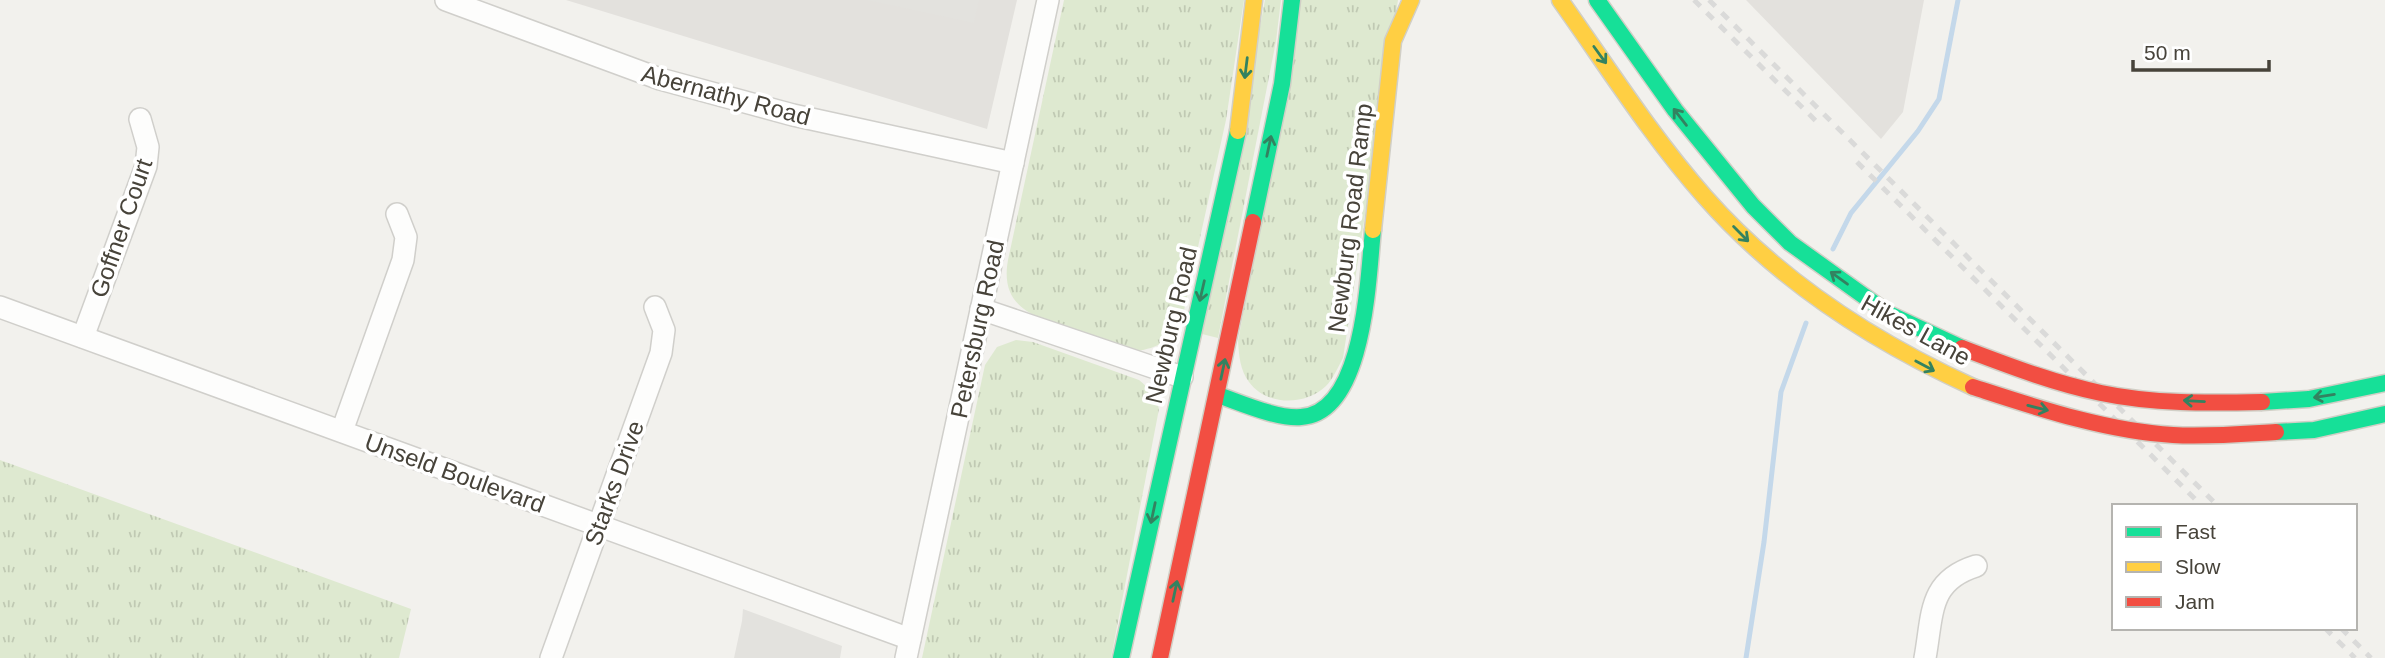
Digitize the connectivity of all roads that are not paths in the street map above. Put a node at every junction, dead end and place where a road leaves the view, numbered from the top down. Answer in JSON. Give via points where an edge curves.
{"nodes":[{"id":1,"x":446,"y":0,"type":"edge"},
{"id":2,"x":1048,"y":0,"type":"edge"},
{"id":3,"x":1254,"y":0,"type":"edge"},
{"id":4,"x":1292,"y":0,"type":"edge"},
{"id":5,"x":1411,"y":0,"type":"edge"},
{"id":6,"x":1560,"y":0,"type":"edge"},
{"id":7,"x":1597,"y":0,"type":"edge"},
{"id":8,"x":140,"y":119,"type":"dead end"},
{"id":9,"x":1013,"y":163,"type":"junction"},
{"id":10,"x":397,"y":214,"type":"dead end"},
{"id":11,"x":0,"y":307,"type":"edge"},
{"id":12,"x":655,"y":307,"type":"dead end"},
{"id":13,"x":981,"y":309,"type":"junction"},
{"id":14,"x":83,"y":337,"type":"junction"},
{"id":15,"x":1182,"y":377,"type":"junction"},
{"id":16,"x":2385,"y":383,"type":"edge"},
{"id":17,"x":1218,"y":395,"type":"junction"},
{"id":18,"x":2385,"y":414,"type":"edge"},
{"id":19,"x":342,"y":431,"type":"junction"},
{"id":20,"x":599,"y":526,"type":"junction"},
{"id":21,"x":1976,"y":566,"type":"dead end"},
{"id":22,"x":908,"y":649,"type":"edge"},
{"id":23,"x":551,"y":658,"type":"edge"},
{"id":24,"x":1121,"y":658,"type":"edge"},
{"id":25,"x":1160,"y":658,"type":"edge"},
{"id":26,"x":1926,"y":658,"type":"edge"}],
"edges":[{"from":1,"to":9,"type":"street","name":"Abernathy Road","via":[[660,79],[793,115]]},
{"from":2,"to":9,"type":"street","name":"Petersburg Road"},
{"from":3,"to":15,"type":"street","name":"Newburg Road","one_way":true,"via":[[1238,128]]},
{"from":17,"to":4,"type":"street","one_way":true,"via":[[1282,84]]},
{"from":5,"to":17,"type":"street","name":"Newburg Road Ramp","via":[[1393,41],[1363,327],[1339,395],[1324,410],[1301,417],[1264,411]]},
{"from":6,"to":18,"type":"street","name":"Hikes Lane","one_way":true,"bridge":true,"via":[[1680,165],[1746,240],[1795,283],[1931,369],[2029,405],[2172,435],[2314,430]]},
{"from":16,"to":7,"type":"street","name":"Hikes Lane","one_way":true,"bridge":true,"via":[[2309,399],[2262,402],[2122,397],[2043,378],[1889,314],[1790,243],[1753,206],[1675,110]]},
{"from":8,"to":14,"type":"street","name":"Goffner Court","via":[[148,147],[145,166]]},
{"from":9,"to":13,"type":"street","name":"Petersburg Road"},
{"from":10,"to":19,"type":"street","via":[[405,237],[403,260]]},
{"from":11,"to":14,"type":"street","name":"Unseld Boulevard"},
{"from":12,"to":20,"type":"street","name":"Starks Drive","via":[[664,330],[661,354]]},
{"from":13,"to":15,"type":"street"},
{"from":13,"to":22,"type":"street","name":"Petersburg Road"},
{"from":14,"to":19,"type":"street","name":"Unseld Boulevard"},
{"from":15,"to":24,"type":"street","name":"Newburg Road","one_way":true},
{"from":25,"to":17,"type":"street","one_way":true},
{"from":19,"to":20,"type":"street","name":"Unseld Boulevard"},
{"from":20,"to":22,"type":"street","name":"Unseld Boulevard"},
{"from":20,"to":23,"type":"street","name":"Starks Drive"},
{"from":21,"to":26,"type":"street","via":[[1960,571],[1942,586]]}]}
